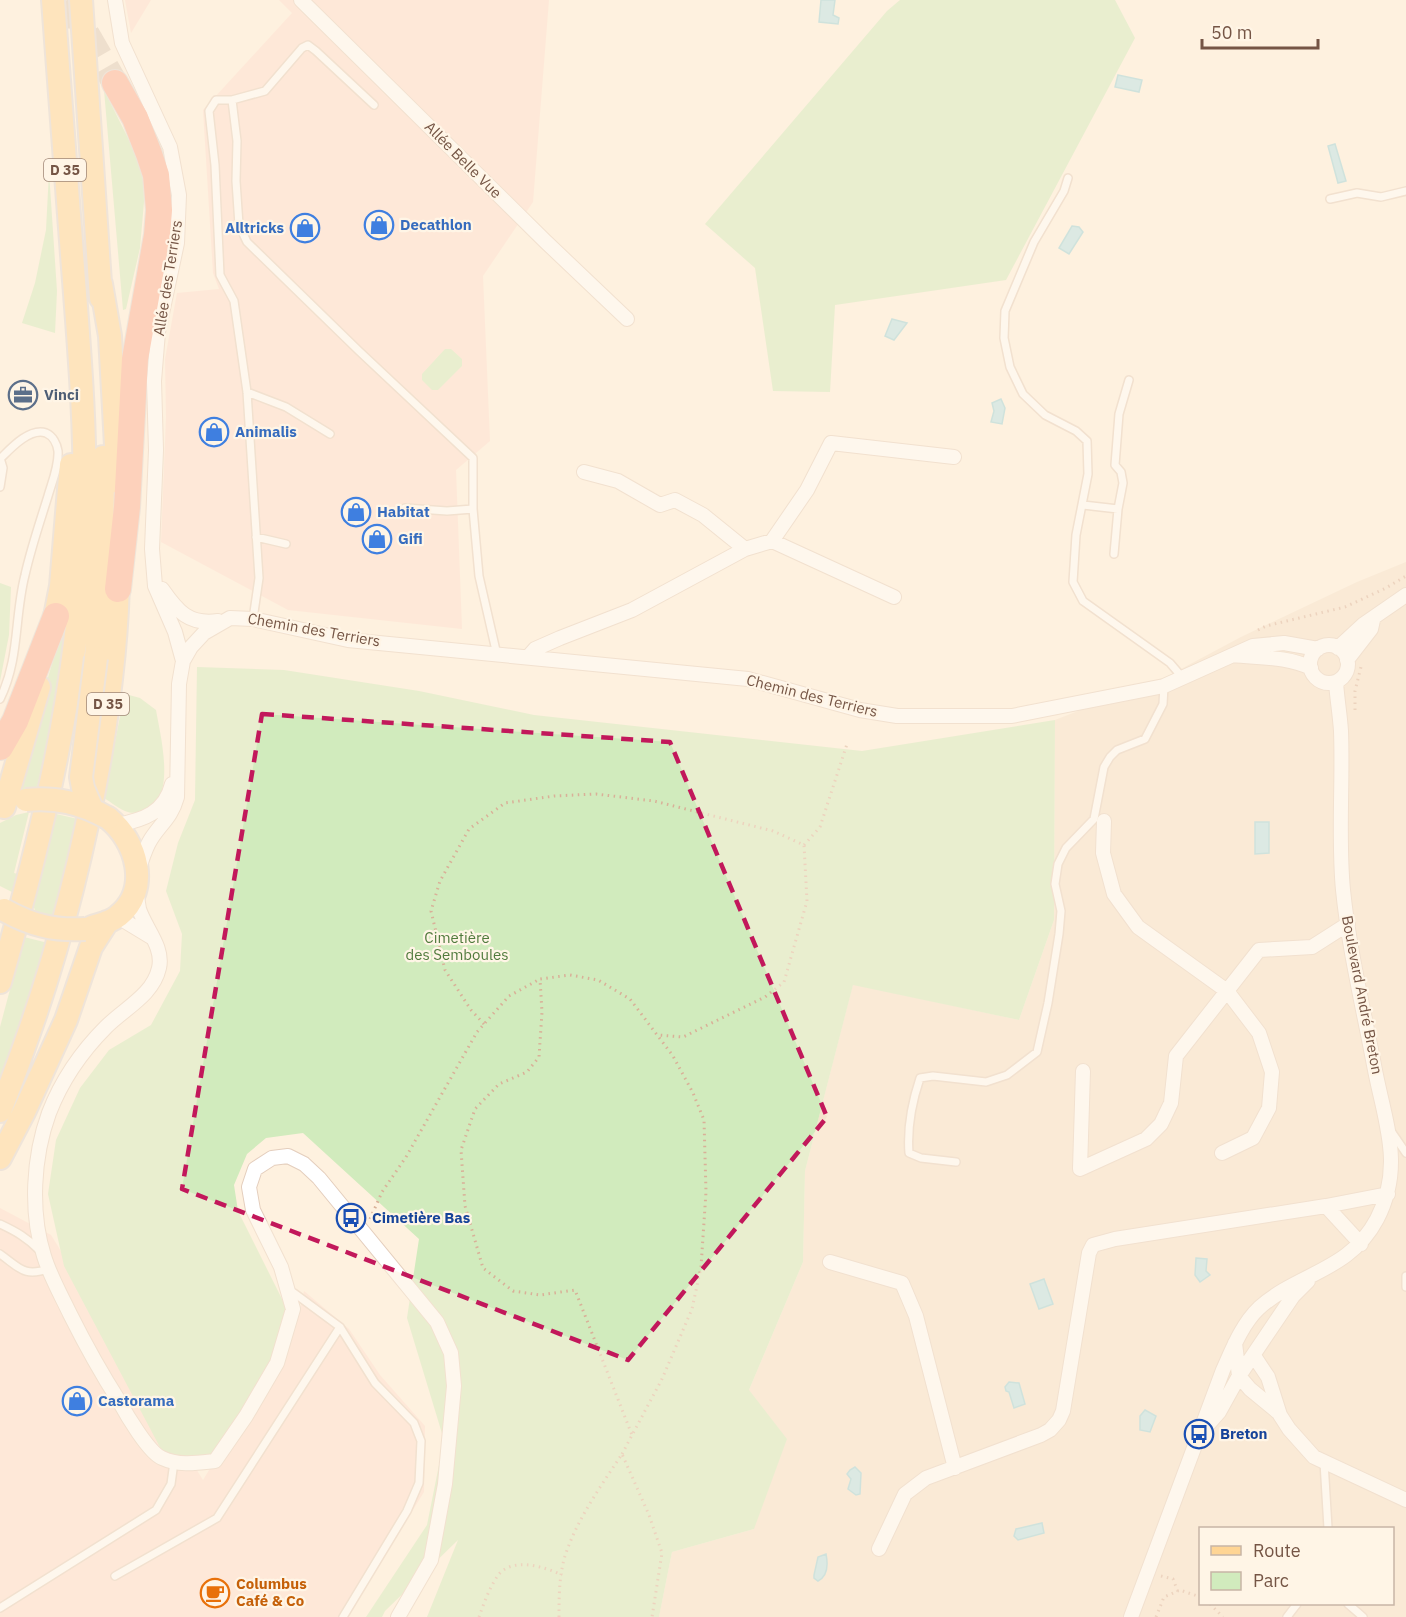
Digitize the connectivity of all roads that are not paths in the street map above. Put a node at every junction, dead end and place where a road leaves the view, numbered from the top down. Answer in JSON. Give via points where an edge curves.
{"nodes":[{"id":1,"x":53,"y":0,"type":"edge"},
{"id":2,"x":81,"y":0,"type":"edge"},
{"id":3,"x":115,"y":0,"type":"edge"},
{"id":4,"x":301,"y":0,"type":"edge"},
{"id":5,"x":115,"y":83,"type":"tunnel mouth"},
{"id":6,"x":232,"y":100,"type":"junction"},
{"id":7,"x":374,"y":105,"type":"dead end"},
{"id":8,"x":1068,"y":178,"type":"dead end"},
{"id":9,"x":1406,"y":191,"type":"edge"},
{"id":10,"x":1330,"y":199,"type":"dead end"},
{"id":11,"x":101,"y":284,"type":"junction"},
{"id":12,"x":627,"y":319,"type":"dead end"},
{"id":13,"x":78,"y":341,"type":"junction"},
{"id":14,"x":1129,"y":380,"type":"dead end"},
{"id":15,"x":247,"y":392,"type":"junction"},
{"id":16,"x":330,"y":434,"type":"dead end"},
{"id":17,"x":954,"y":457,"type":"dead end"},
{"id":18,"x":0,"y":458,"type":"edge"},
{"id":19,"x":584,"y":472,"type":"dead end"},
{"id":20,"x":0,"y":487,"type":"edge"},
{"id":21,"x":1083,"y":505,"type":"junction"},
{"id":22,"x":405,"y":508,"type":"dead end"},
{"id":23,"x":473,"y":509,"type":"junction"},
{"id":24,"x":1118,"y":510,"type":"junction"},
{"id":25,"x":256,"y":537,"type":"junction"},
{"id":26,"x":772,"y":541,"type":"junction"},
{"id":27,"x":286,"y":544,"type":"dead end"},
{"id":28,"x":745,"y":549,"type":"junction"},
{"id":29,"x":1114,"y":554,"type":"dead end"},
{"id":30,"x":152,"y":568,"type":"junction"},
{"id":31,"x":118,"y":589,"type":"junction"},
{"id":32,"x":1406,"y":595,"type":"edge"},
{"id":33,"x":894,"y":597,"type":"dead end"},
{"id":34,"x":56,"y":616,"type":"junction"},
{"id":35,"x":1374,"y":618,"type":"junction"},
{"id":36,"x":253,"y":619,"type":"junction"},
{"id":37,"x":221,"y":621,"type":"junction"},
{"id":38,"x":196,"y":622,"type":"junction"},
{"id":39,"x":191,"y":647,"type":"junction"},
{"id":40,"x":1338,"y":648,"type":"junction"},
{"id":41,"x":1318,"y":649,"type":"junction"},
{"id":42,"x":1230,"y":654,"type":"junction"},
{"id":43,"x":497,"y":655,"type":"junction"},
{"id":44,"x":528,"y":657,"type":"junction"},
{"id":45,"x":1347,"y":660,"type":"junction"},
{"id":46,"x":183,"y":661,"type":"junction"},
{"id":47,"x":1311,"y":668,"type":"junction"},
{"id":48,"x":1182,"y":677,"type":"junction"},
{"id":49,"x":1336,"y":682,"type":"junction"},
{"id":50,"x":1164,"y":686,"type":"junction"},
{"id":51,"x":0,"y":699,"type":"edge"},
{"id":52,"x":0,"y":747,"type":"edge"},
{"id":53,"x":178,"y":762,"type":"junction"},
{"id":54,"x":2,"y":808,"type":"edge"},
{"id":55,"x":106,"y":818,"type":"junction"},
{"id":56,"x":1104,"y":821,"type":"dead end"},
{"id":57,"x":137,"y":881,"type":"junction"},
{"id":58,"x":2,"y":908,"type":"edge"},
{"id":59,"x":103,"y":923,"type":"junction"},
{"id":60,"x":1348,"y":924,"type":"junction"},
{"id":61,"x":153,"y":938,"type":"junction"},
{"id":62,"x":0,"y":982,"type":"edge"},
{"id":63,"x":1227,"y":991,"type":"junction"},
{"id":64,"x":1083,"y":1071,"type":"dead end"},
{"id":65,"x":0,"y":1111,"type":"edge"},
{"id":66,"x":1388,"y":1126,"type":"junction"},
{"id":67,"x":1222,"y":1153,"type":"dead end"},
{"id":68,"x":1406,"y":1153,"type":"edge"},
{"id":69,"x":0,"y":1158,"type":"edge"},
{"id":70,"x":956,"y":1162,"type":"dead end"},
{"id":71,"x":1388,"y":1194,"type":"junction"},
{"id":72,"x":1326,"y":1206,"type":"junction"},
{"id":73,"x":0,"y":1224,"type":"edge"},
{"id":74,"x":1361,"y":1244,"type":"junction"},
{"id":75,"x":0,"y":1254,"type":"edge"},
{"id":76,"x":43,"y":1255,"type":"junction"},
{"id":77,"x":830,"y":1262,"type":"dead end"},
{"id":78,"x":49,"y":1269,"type":"junction"},
{"id":79,"x":1314,"y":1275,"type":"junction"},
{"id":80,"x":1406,"y":1276,"type":"edge"},
{"id":81,"x":1406,"y":1287,"type":"edge"},
{"id":82,"x":287,"y":1290,"type":"junction"},
{"id":83,"x":340,"y":1327,"type":"junction"},
{"id":84,"x":1235,"y":1343,"type":"junction"},
{"id":85,"x":1254,"y":1356,"type":"junction"},
{"id":86,"x":1238,"y":1361,"type":"junction"},
{"id":87,"x":1223,"y":1370,"type":"junction"},
{"id":88,"x":1239,"y":1376,"type":"junction"},
{"id":89,"x":1280,"y":1415,"type":"junction"},
{"id":90,"x":1199,"y":1434,"type":"junction"},
{"id":91,"x":174,"y":1462,"type":"junction"},
{"id":92,"x":1324,"y":1462,"type":"junction"},
{"id":93,"x":955,"y":1468,"type":"junction"},
{"id":94,"x":1406,"y":1500,"type":"edge"},
{"id":95,"x":1326,"y":1527,"type":"edge"},
{"id":96,"x":879,"y":1549,"type":"dead end"},
{"id":97,"x":115,"y":1576,"type":"dead end"},
{"id":98,"x":1296,"y":1605,"type":"edge"},
{"id":99,"x":1349,"y":1605,"type":"edge"},
{"id":100,"x":0,"y":1608,"type":"edge"},
{"id":101,"x":343,"y":1617,"type":"edge"},
{"id":102,"x":398,"y":1617,"type":"edge"},
{"id":103,"x":1131,"y":1617,"type":"edge"},
{"id":104,"x":1287,"y":1617,"type":"edge"},
{"id":105,"x":1363,"y":1617,"type":"edge"}],
"edges":[{"from":1,"to":13,"type":"main road","number":"D 35"},
{"from":2,"to":11,"type":"main road","number":"D 35"},
{"from":3,"to":30,"type":"street","name":"Allée des Terriers","via":[[122,43],[170,147],[179,195],[177,243],[158,332],[154,381]]},
{"from":4,"to":12,"type":"street","name":"Allée Belle Vue"},
{"from":5,"to":31,"type":"highway","via":[[149,154],[156,175],[159,210],[135,359]]},
{"from":6,"to":7,"type":"lane","via":[[266,91],[308,45]]},
{"from":6,"to":15,"type":"lane","via":[[216,100],[209,111],[220,275],[234,301]]},
{"from":6,"to":23,"type":"lane","via":[[239,225],[247,242],[473,458]]},
{"from":8,"to":21,"type":"lane","via":[[1034,242],[1005,311],[1004,338],[1010,367],[1023,394],[1045,415],[1088,441]]},
{"from":9,"to":10,"type":"lane","via":[[1381,197],[1357,193]]},
{"from":11,"to":31,"type":"main road","number":"D 35","via":[[110,336],[115,407]]},
{"from":11,"to":55,"type":"main road","bridge":true,"via":[[103,544],[96,658],[81,777],[83,788]]},
{"from":13,"to":34,"type":"main road","via":[[66,535]]},
{"from":13,"to":62,"type":"main road","number":"D 35","via":[[84,419],[80,597],[51,777]]},
{"from":14,"to":24,"type":"lane","via":[[1119,414],[1115,465],[1121,471],[1123,483]]},
{"from":15,"to":16,"type":"lane","via":[[286,407]]},
{"from":15,"to":25,"type":"lane"},
{"from":17,"to":26,"type":"street","via":[[831,442],[807,490]]},
{"from":18,"to":20,"type":"lane"},
{"from":18,"to":51,"type":"lane","via":[[35,432],[50,436],[58,452],[24,575],[13,666]]},
{"from":19,"to":28,"type":"street","via":[[618,482],[660,505],[675,500],[703,515]]},
{"from":21,"to":24,"type":"lane"},
{"from":21,"to":48,"type":"lane","via":[[1076,535],[1073,582],[1083,601],[1170,663]]},
{"from":22,"to":23,"type":"lane"},
{"from":23,"to":43,"type":"lane","via":[[479,576]]},
{"from":24,"to":29,"type":"lane"},
{"from":25,"to":27,"type":"lane"},
{"from":25,"to":36,"type":"lane","via":[[259,578]]},
{"from":26,"to":28,"type":"street"},
{"from":26,"to":33,"type":"street"},
{"from":28,"to":44,"type":"street","via":[[632,610],[535,649]]},
{"from":30,"to":38,"type":"street","via":[[168,598]]},
{"from":30,"to":46,"type":"street","name":"Allée des Terriers"},
{"from":31,"to":65,"type":"main road","number":"D 35","via":[[106,718],[82,854],[50,974]]},
{"from":32,"to":35,"type":"street"},
{"from":34,"to":52,"type":"highway","via":[[15,721]]},
{"from":34,"to":54,"type":"main road","via":[[24,741]]},
{"from":35,"to":40,"type":"street"},
{"from":35,"to":45,"type":"street","via":[[1371,629]]},
{"from":36,"to":37,"type":"street","name":"Chemin des Terriers"},
{"from":36,"to":43,"type":"street","name":"Chemin des Terriers","via":[[348,640]]},
{"from":37,"to":38,"type":"street"},
{"from":37,"to":39,"type":"street"},
{"from":38,"to":39,"type":"street"},
{"from":39,"to":46,"type":"street"},
{"from":40,"to":41,"type":"street","via":[[1328,645]]},
{"from":40,"to":45,"type":"street"},
{"from":41,"to":42,"type":"street","name":"Chemin des Terriers","via":[[1284,643],[1253,646]]},
{"from":41,"to":47,"type":"street"},
{"from":42,"to":47,"type":"street","via":[[1301,663]]},
{"from":42,"to":48,"type":"street","name":"Chemin des Terriers"},
{"from":43,"to":44,"type":"street","name":"Chemin des Terriers"},
{"from":44,"to":50,"type":"street","name":"Chemin des Terriers","via":[[748,679],[860,710],[897,716],[1012,716]]},
{"from":45,"to":49,"type":"street","via":[[1347,670]]},
{"from":46,"to":53,"type":"street"},
{"from":47,"to":49,"type":"street","via":[[1320,681]]},
{"from":48,"to":50,"type":"street","name":"Chemin des Terriers"},
{"from":49,"to":60,"type":"street","name":"Boulevard André Breton","via":[[1341,730],[1341,859]]},
{"from":50,"to":70,"type":"lane","via":[[1163,704],[1144,739],[1110,756],[1104,767],[1094,819],[1066,848],[1058,864],[1055,884],[1061,911],[1059,934],[1037,1052],[1007,1075],[986,1082],[920,1078],[913,1100],[909,1153]]},
{"from":53,"to":55,"type":"street","via":[[171,789],[150,816]]},
{"from":53,"to":57,"type":"street","via":[[173,810],[149,842]]},
{"from":54,"to":55,"type":"main road","bridge":true,"via":[[44,798],[61,800]]},
{"from":55,"to":57,"type":"main road","via":[[132,850]]},
{"from":56,"to":63,"type":"street","via":[[1103,853],[1114,894],[1132,919]]},
{"from":57,"to":59,"type":"main road","via":[[131,902]]},
{"from":57,"to":61,"type":"street","via":[[140,909]]},
{"from":58,"to":59,"type":"main road","bridge":true,"via":[[19,919],[47,928]]},
{"from":59,"to":61,"type":"street"},
{"from":59,"to":69,"type":"main road","via":[[66,1020]]},
{"from":60,"to":63,"type":"street","via":[[1312,947],[1259,950]]},
{"from":60,"to":66,"type":"street","name":"Boulevard André Breton"},
{"from":61,"to":76,"type":"street","via":[[159,949],[156,980],[106,1027],[70,1071],[49,1113],[40,1144],[35,1189]]},
{"from":63,"to":64,"type":"street","via":[[1176,1056],[1171,1103],[1161,1124],[1146,1139],[1080,1169]]},
{"from":63,"to":67,"type":"street","via":[[1259,1033],[1272,1072],[1269,1108],[1253,1138]]},
{"from":66,"to":68,"type":"lane"},
{"from":66,"to":71,"type":"street","name":"Boulevard André Breton","via":[[1392,1167]]},
{"from":71,"to":72,"type":"street"},
{"from":71,"to":74,"type":"street","name":"Boulevard André Breton"},
{"from":72,"to":74,"type":"street"},
{"from":72,"to":93,"type":"street","via":[[1093,1245],[1059,1420],[1041,1435]]},
{"from":73,"to":76,"type":"lane","via":[[32,1242]]},
{"from":74,"to":79,"type":"street","name":"Boulevard André Breton"},
{"from":75,"to":78,"type":"lane","via":[[22,1271],[36,1273]]},
{"from":76,"to":78,"type":"street"},
{"from":77,"to":93,"type":"street","via":[[902,1283],[916,1316]]},
{"from":78,"to":91,"type":"street","via":[[97,1366],[136,1430],[160,1458]]},
{"from":79,"to":84,"type":"street","name":"Boulevard André Breton","via":[[1282,1290],[1258,1309]]},
{"from":79,"to":85,"type":"street","name":"Boulevard André Breton","via":[[1293,1296]]},
{"from":80,"to":81,"type":"lane"},
{"from":82,"to":83,"type":"lane"},
{"from":82,"to":91,"type":"street","via":[[293,1309],[278,1363],[246,1416],[215,1461]]},
{"from":82,"to":102,"type":"street","via":[[281,1267],[253,1210],[249,1187],[255,1169],[272,1158],[288,1156],[319,1178],[364,1231],[437,1322],[451,1353],[454,1386],[445,1484],[431,1560]]},
{"from":83,"to":97,"type":"lane","via":[[217,1518]]},
{"from":83,"to":101,"type":"lane","via":[[375,1383],[414,1423],[421,1441],[419,1483],[407,1511]]},
{"from":84,"to":86,"type":"street"},
{"from":84,"to":87,"type":"street","name":"Boulevard André Breton"},
{"from":85,"to":86,"type":"street"},
{"from":85,"to":88,"type":"street","name":"Boulevard André Breton"},
{"from":85,"to":89,"type":"street","via":[[1268,1377]]},
{"from":86,"to":87,"type":"street"},
{"from":86,"to":88,"type":"street"},
{"from":87,"to":90,"type":"street","name":"Boulevard André Breton"},
{"from":88,"to":89,"type":"street"},
{"from":88,"to":90,"type":"street","name":"Boulevard André Breton","via":[[1219,1412]]},
{"from":89,"to":92,"type":"street","via":[[1314,1457]]},
{"from":90,"to":103,"type":"street","name":"Boulevard André Breton"},
{"from":91,"to":100,"type":"lane","via":[[171,1484],[156,1510]]},
{"from":92,"to":94,"type":"street"},
{"from":92,"to":95,"type":"lane"},
{"from":93,"to":96,"type":"street","via":[[926,1478],[905,1494]]},
{"from":98,"to":104,"type":"lane"},
{"from":99,"to":105,"type":"lane"}]}
